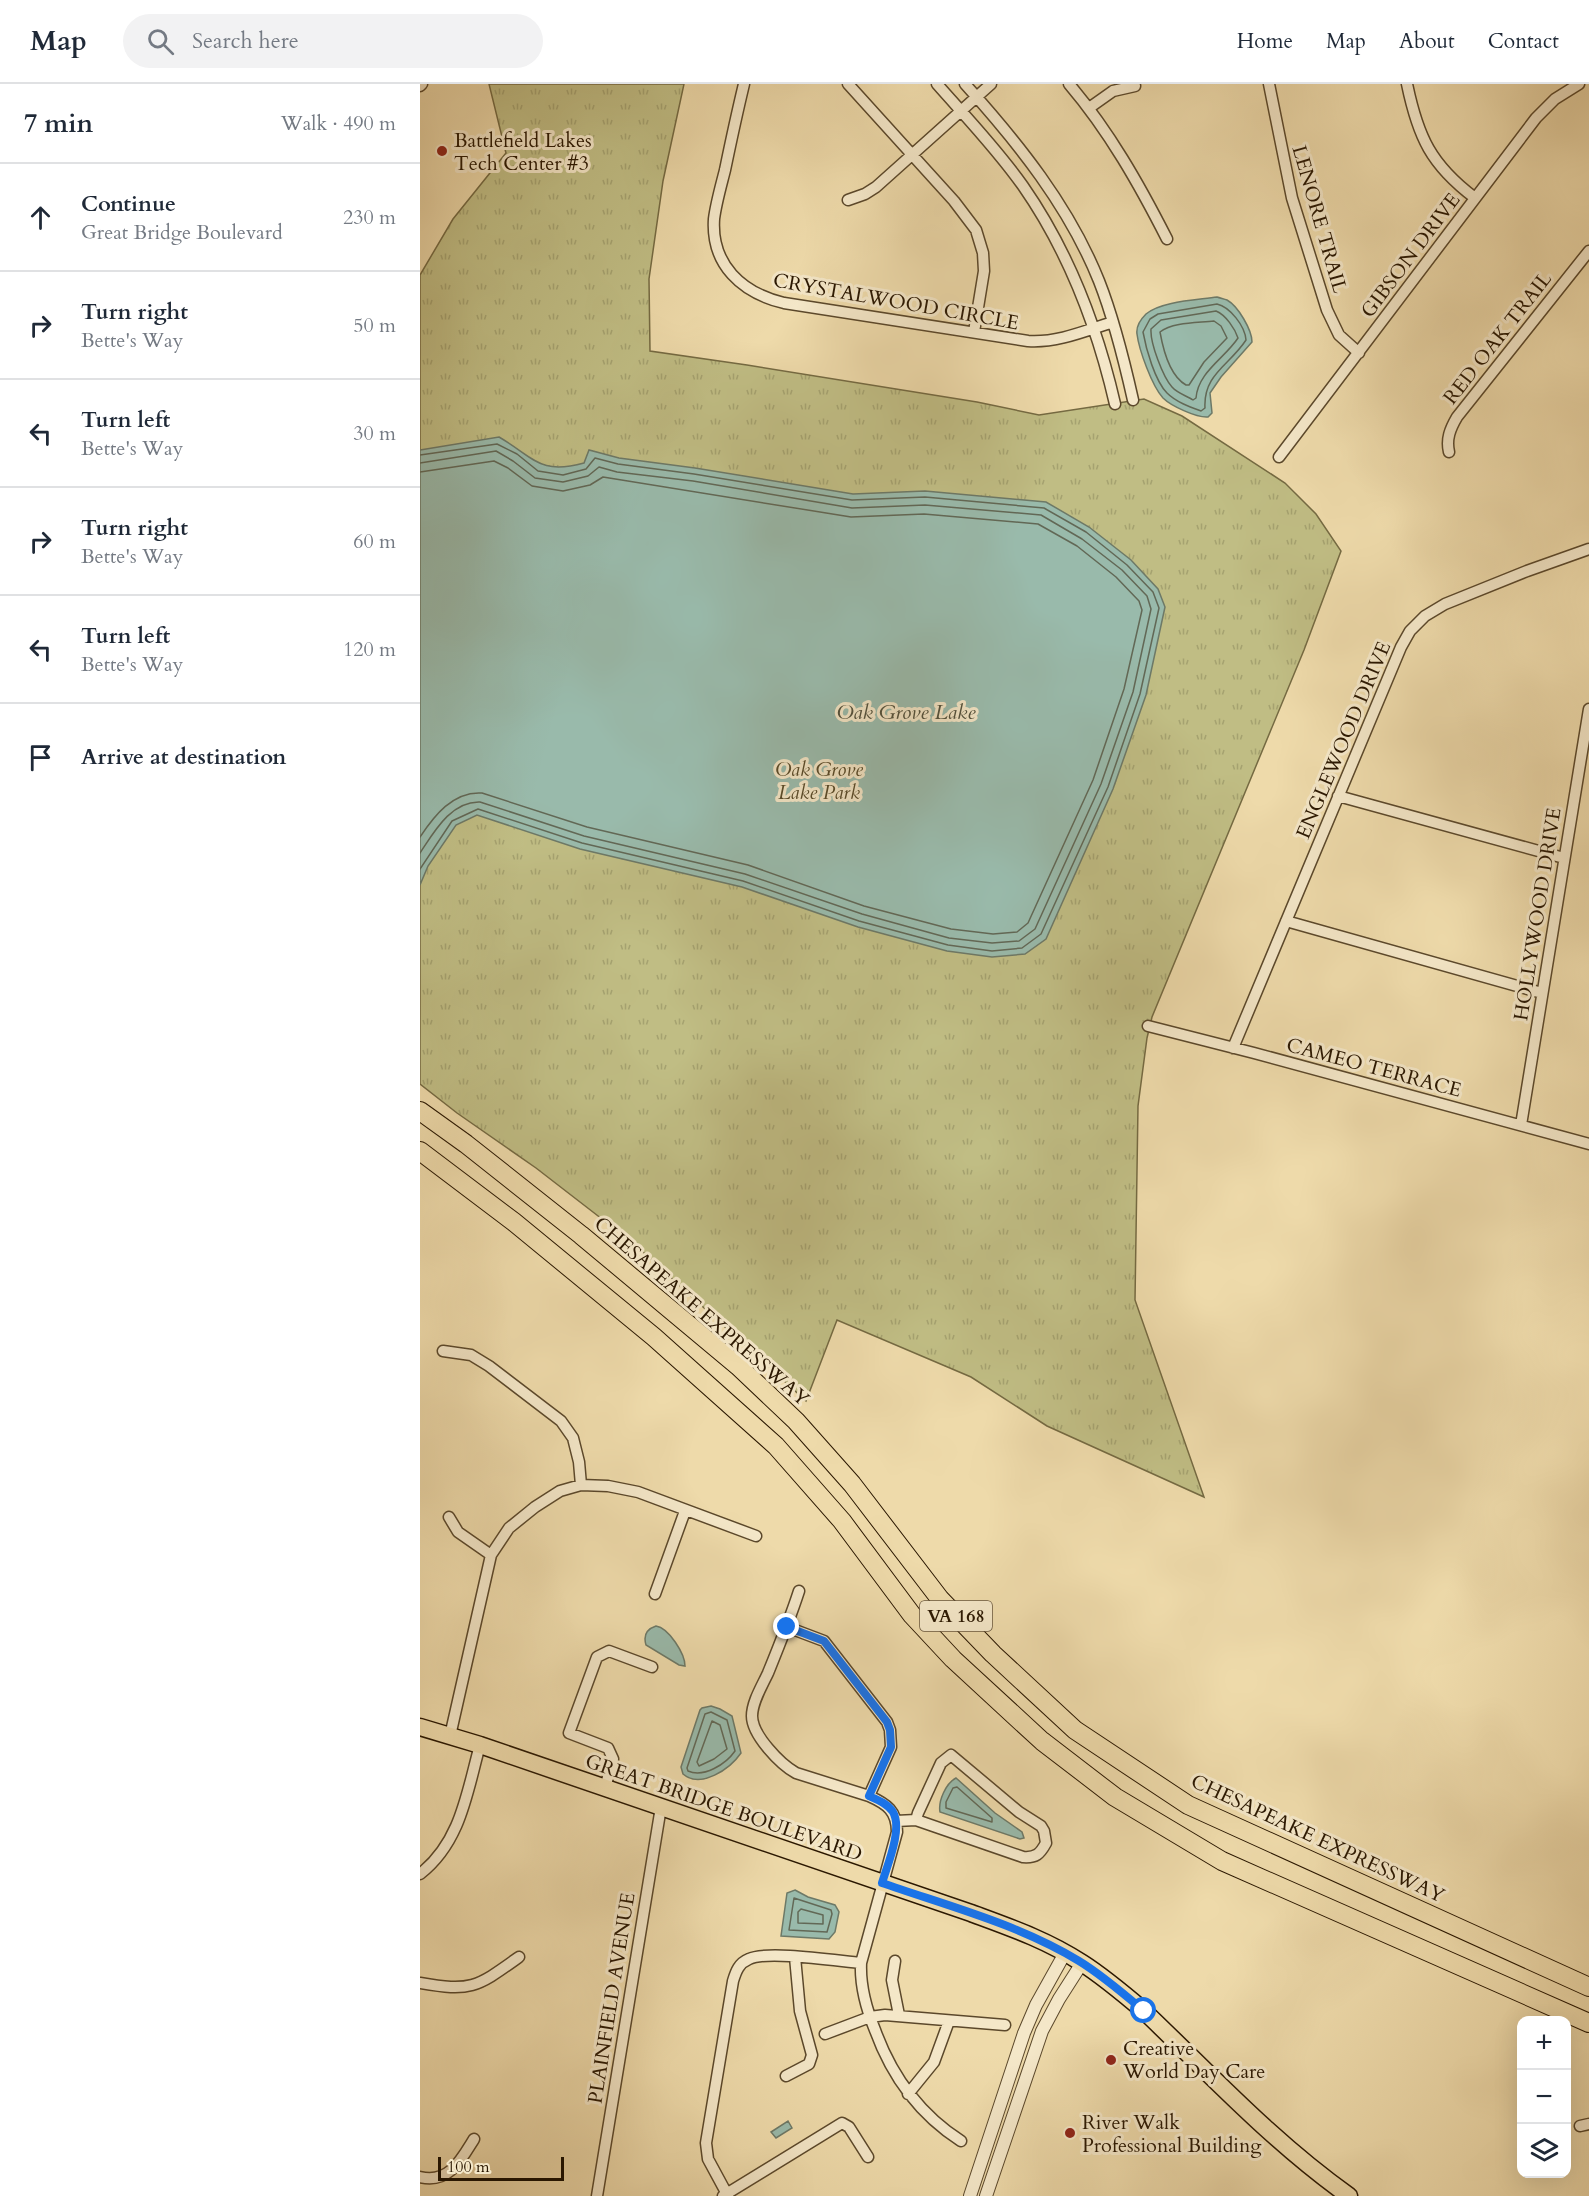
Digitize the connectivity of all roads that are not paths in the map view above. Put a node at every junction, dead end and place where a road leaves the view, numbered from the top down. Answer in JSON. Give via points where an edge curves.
{"nodes":[{"id":1,"x":744,"y":84,"type":"edge"},
{"id":2,"x":848,"y":84,"type":"edge"},
{"id":3,"x":937,"y":84,"type":"edge"},
{"id":4,"x":965,"y":84,"type":"edge"},
{"id":5,"x":991,"y":84,"type":"edge"},
{"id":6,"x":1069,"y":84,"type":"edge"},
{"id":7,"x":1269,"y":84,"type":"edge"},
{"id":8,"x":1407,"y":84,"type":"edge"},
{"id":9,"x":1579,"y":84,"type":"edge"},
{"id":10,"x":1135,"y":86,"type":"dead end"},
{"id":11,"x":976,"y":97,"type":"junction"},
{"id":12,"x":1089,"y":108,"type":"junction"},
{"id":13,"x":961,"y":111,"type":"junction"},
{"id":14,"x":911,"y":155,"type":"junction"},
{"id":15,"x":1475,"y":198,"type":"junction"},
{"id":16,"x":848,"y":200,"type":"dead end"},
{"id":17,"x":1167,"y":239,"type":"dead end"},
{"id":18,"x":1589,"y":251,"type":"edge"},
{"id":19,"x":1113,"y":322,"type":"junction"},
{"id":20,"x":1095,"y":328,"type":"junction"},
{"id":21,"x":974,"y":332,"type":"junction"},
{"id":22,"x":1359,"y":353,"type":"junction"},
{"id":23,"x":1133,"y":400,"type":"dead end"},
{"id":24,"x":1115,"y":404,"type":"dead end"},
{"id":25,"x":1449,"y":452,"type":"dead end"},
{"id":26,"x":1279,"y":457,"type":"dead end"},
{"id":27,"x":1589,"y":549,"type":"edge"},
{"id":28,"x":1589,"y":709,"type":"edge"},
{"id":29,"x":1338,"y":796,"type":"junction"},
{"id":30,"x":1564,"y":858,"type":"junction"},
{"id":31,"x":1286,"y":921,"type":"junction"},
{"id":32,"x":1542,"y":993,"type":"junction"},
{"id":33,"x":1148,"y":1026,"type":"dead end"},
{"id":34,"x":1233,"y":1048,"type":"junction"},
{"id":35,"x":420,"y":1111,"type":"edge"},
{"id":36,"x":1521,"y":1125,"type":"junction"},
{"id":37,"x":1589,"y":1144,"type":"edge"},
{"id":38,"x":420,"y":1150,"type":"edge"},
{"id":39,"x":443,"y":1351,"type":"dead end"},
{"id":40,"x":580,"y":1485,"type":"junction"},
{"id":41,"x":685,"y":1511,"type":"junction"},
{"id":42,"x":449,"y":1517,"type":"dead end"},
{"id":43,"x":756,"y":1536,"type":"dead end"},
{"id":44,"x":490,"y":1554,"type":"junction"},
{"id":45,"x":799,"y":1591,"type":"dead end"},
{"id":46,"x":655,"y":1594,"type":"dead end"},
{"id":47,"x":787,"y":1627,"type":"junction"},
{"id":48,"x":652,"y":1667,"type":"dead end"},
{"id":49,"x":420,"y":1727,"type":"edge"},
{"id":50,"x":450,"y":1736,"type":"junction"},
{"id":51,"x":480,"y":1745,"type":"junction"},
{"id":52,"x":605,"y":1788,"type":"junction"},
{"id":53,"x":869,"y":1796,"type":"junction"},
{"id":54,"x":661,"y":1807,"type":"junction"},
{"id":55,"x":916,"y":1820,"type":"junction"},
{"id":56,"x":896,"y":1821,"type":"junction"},
{"id":57,"x":420,"y":1874,"type":"edge"},
{"id":58,"x":882,"y":1883,"type":"junction"},
{"id":59,"x":1065,"y":1953,"type":"junction"},
{"id":60,"x":519,"y":1958,"type":"dead end"},
{"id":61,"x":795,"y":1958,"type":"junction"},
{"id":62,"x":895,"y":1960,"type":"dead end"},
{"id":63,"x":861,"y":1963,"type":"junction"},
{"id":64,"x":1082,"y":1963,"type":"junction"},
{"id":65,"x":420,"y":1983,"type":"edge"},
{"id":66,"x":1589,"y":1987,"type":"edge"},
{"id":67,"x":899,"y":2015,"type":"junction"},
{"id":68,"x":870,"y":2017,"type":"junction"},
{"id":69,"x":949,"y":2021,"type":"junction"},
{"id":70,"x":1589,"y":2024,"type":"edge"},
{"id":71,"x":1005,"y":2025,"type":"dead end"},
{"id":72,"x":825,"y":2034,"type":"dead end"},
{"id":73,"x":786,"y":2076,"type":"dead end"},
{"id":74,"x":908,"y":2094,"type":"junction"},
{"id":75,"x":474,"y":2139,"type":"dead end"},
{"id":76,"x":961,"y":2141,"type":"dead end"},
{"id":77,"x":868,"y":2157,"type":"dead end"},
{"id":78,"x":420,"y":2177,"type":"edge"},
{"id":79,"x":726,"y":2195,"type":"edge"},
{"id":80,"x":597,"y":2196,"type":"edge"},
{"id":81,"x":970,"y":2196,"type":"edge"},
{"id":82,"x":986,"y":2196,"type":"edge"},
{"id":83,"x":1349,"y":2196,"type":"edge"}],
"edges":[{"from":1,"to":21,"type":"street","name":"CRYSTALWOOD CIRCLE","via":[[714,219],[718,250],[732,275],[758,296],[772,300]]},
{"from":2,"to":14,"type":"street"},
{"from":3,"to":13,"type":"street"},
{"from":4,"to":11,"type":"street"},
{"from":5,"to":11,"type":"street"},
{"from":6,"to":12,"type":"street"},
{"from":7,"to":22,"type":"street","name":"LENORE TRAIL","via":[[1292,198],[1327,310],[1339,335]]},
{"from":8,"to":15,"type":"street","via":[[1418,130],[1428,150],[1448,176]]},
{"from":9,"to":15,"type":"street","name":"GIBSON DRIVE","via":[[1555,99],[1536,118]]},
{"from":10,"to":12,"type":"street","via":[[1113,91]]},
{"from":11,"to":13,"type":"street"},
{"from":11,"to":19,"type":"street","via":[[1028,158],[1062,209],[1099,281]]},
{"from":12,"to":17,"type":"street","via":[[1133,174]]},
{"from":13,"to":14,"type":"street"},
{"from":13,"to":20,"type":"street","via":[[999,155],[1045,220]]},
{"from":14,"to":16,"type":"street","via":[[876,187]]},
{"from":14,"to":21,"type":"street","via":[[969,219],[980,241],[984,271]]},
{"from":15,"to":22,"type":"street","name":"GIBSON DRIVE"},
{"from":18,"to":25,"type":"street","name":"RED OAK TRAIL","via":[[1457,417],[1449,434]]},
{"from":19,"to":20,"type":"street","name":"CRYSTALWOOD CIRCLE"},
{"from":19,"to":23,"type":"street"},
{"from":20,"to":21,"type":"street","name":"CRYSTALWOOD CIRCLE","via":[[1041,342]]},
{"from":20,"to":24,"type":"street"},
{"from":22,"to":26,"type":"street","name":"GIBSON DRIVE"},
{"from":27,"to":29,"type":"street","name":"ENGLEWOOD DRIVE","via":[[1466,595],[1425,616],[1401,647]]},
{"from":28,"to":30,"type":"street","name":"HOLLYWOOD DRIVE"},
{"from":29,"to":30,"type":"street"},
{"from":29,"to":31,"type":"street","name":"ENGLEWOOD DRIVE"},
{"from":30,"to":32,"type":"street","name":"HOLLYWOOD DRIVE"},
{"from":31,"to":32,"type":"street"},
{"from":31,"to":34,"type":"street","name":"ENGLEWOOD DRIVE"},
{"from":32,"to":36,"type":"street","name":"HOLLYWOOD DRIVE"},
{"from":33,"to":34,"type":"street","name":"CAMEO TERRACE"},
{"from":34,"to":36,"type":"street","name":"CAMEO TERRACE"},
{"from":35,"to":66,"type":"highway","name":"CHESAPEAKE EXPRESSWAY","number":"VA 168","via":[[581,1235],[738,1366],[796,1421],[852,1484],[940,1599],[1075,1730],[1188,1805]]},
{"from":36,"to":37,"type":"street","name":"CAMEO TERRACE"},
{"from":38,"to":70,"type":"highway","number":"VA 168","via":[[654,1337],[776,1446],[842,1521],[912,1615],[953,1659],[1042,1741],[1115,1797],[1222,1861]]},
{"from":39,"to":40,"type":"street","via":[[471,1356],[489,1366],[561,1421],[573,1438]]},
{"from":40,"to":41,"type":"street","via":[[622,1488]]},
{"from":40,"to":44,"type":"street","via":[[560,1491],[535,1507],[509,1528]]},
{"from":41,"to":43,"type":"street"},
{"from":41,"to":46,"type":"street"},
{"from":42,"to":44,"type":"street","via":[[458,1532]]},
{"from":44,"to":50,"type":"street"},
{"from":45,"to":47,"type":"street"},
{"from":47,"to":53,"type":"street","via":[[824,1641],[887,1722],[891,1747]]},
{"from":47,"to":53,"type":"street","via":[[753,1708],[753,1724],[785,1767]]},
{"from":48,"to":52,"type":"street","via":[[609,1651],[597,1657],[569,1733],[608,1748],[613,1759]]},
{"from":49,"to":50,"type":"main road","name":"GREAT BRIDGE BOULEVARD"},
{"from":50,"to":51,"type":"main road","name":"GREAT BRIDGE BOULEVARD"},
{"from":51,"to":52,"type":"main road","name":"GREAT BRIDGE BOULEVARD"},
{"from":51,"to":57,"type":"street","via":[[459,1823],[440,1854]]},
{"from":52,"to":54,"type":"main road","name":"GREAT BRIDGE BOULEVARD"},
{"from":53,"to":56,"type":"street","via":[[886,1804]]},
{"from":54,"to":58,"type":"main road","name":"GREAT BRIDGE BOULEVARD"},
{"from":54,"to":80,"type":"street","name":"PLAINFIELD AVENUE"},
{"from":55,"to":55,"type":"street","via":[[1023,1857],[1038,1854],[1046,1843],[1041,1826],[951,1755],[941,1763]]},
{"from":55,"to":56,"type":"street"},
{"from":56,"to":58,"type":"street","via":[[897,1832]]},
{"from":58,"to":59,"type":"main road","name":"GREAT BRIDGE BOULEVARD","via":[[1023,1932]]},
{"from":58,"to":63,"type":"street"},
{"from":59,"to":64,"type":"main road","name":"GREAT BRIDGE BOULEVARD"},
{"from":59,"to":81,"type":"street","via":[[1024,2033]]},
{"from":60,"to":65,"type":"street","via":[[492,1977],[465,1988]]},
{"from":61,"to":63,"type":"street"},
{"from":61,"to":73,"type":"street","via":[[800,2011],[812,2055],[808,2064]]},
{"from":61,"to":79,"type":"street","via":[[764,1955],[737,1967],[706,2143],[708,2159]]},
{"from":62,"to":67,"type":"street","via":[[892,1980]]},
{"from":63,"to":68,"type":"street"},
{"from":64,"to":82,"type":"street","via":[[1042,2031]]},
{"from":64,"to":83,"type":"main road","name":"GREAT BRIDGE BOULEVARD","via":[[1144,2011],[1286,2147]]},
{"from":67,"to":68,"type":"street"},
{"from":67,"to":69,"type":"street"},
{"from":68,"to":72,"type":"street"},
{"from":68,"to":74,"type":"street","via":[[894,2075]]},
{"from":69,"to":71,"type":"street"},
{"from":69,"to":74,"type":"street","via":[[934,2062]]},
{"from":74,"to":76,"type":"street","via":[[928,2117]]},
{"from":75,"to":78,"type":"street","via":[[448,2174],[432,2179]]},
{"from":77,"to":79,"type":"street","via":[[849,2127],[842,2123]]}]}
